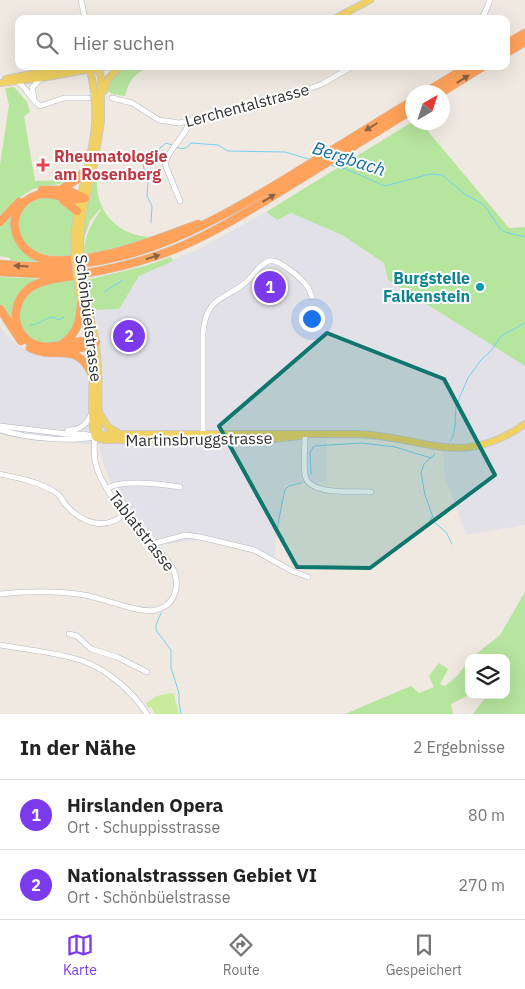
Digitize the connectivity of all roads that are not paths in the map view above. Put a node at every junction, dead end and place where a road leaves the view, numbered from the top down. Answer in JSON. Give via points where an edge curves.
{"nodes":[{"id":1,"x":81,"y":0,"type":"edge"},
{"id":2,"x":370,"y":0,"type":"edge"},
{"id":3,"x":490,"y":0,"type":"edge"},
{"id":4,"x":84,"y":15,"type":"edge"},
{"id":5,"x":342,"y":15,"type":"edge"},
{"id":6,"x":484,"y":15,"type":"edge"},
{"id":7,"x":523,"y":38,"type":"edge"},
{"id":8,"x":510,"y":43,"type":"edge"},
{"id":9,"x":510,"y":49,"type":"edge"},
{"id":10,"x":48,"y":70,"type":"edge"},
{"id":11,"x":79,"y":70,"type":"edge"},
{"id":12,"x":94,"y":70,"type":"edge"},
{"id":13,"x":96,"y":70,"type":"edge"},
{"id":14,"x":116,"y":70,"type":"edge"},
{"id":15,"x":346,"y":70,"type":"edge"},
{"id":16,"x":462,"y":70,"type":"edge"},
{"id":17,"x":478,"y":70,"type":"edge"},
{"id":18,"x":40,"y":78,"type":"junction"},
{"id":19,"x":17,"y":81,"type":"junction"},
{"id":20,"x":0,"y":82,"type":"edge"},
{"id":21,"x":438,"y":85,"type":"edge"},
{"id":22,"x":450,"y":87,"type":"edge"},
{"id":23,"x":88,"y":98,"type":"dead end"},
{"id":24,"x":112,"y":98,"type":"dead end"},
{"id":25,"x":102,"y":100,"type":"junction"},
{"id":26,"x":45,"y":104,"type":"junction"},
{"id":27,"x":405,"y":105,"type":"edge"},
{"id":28,"x":405,"y":114,"type":"edge"},
{"id":29,"x":189,"y":121,"type":"junction"},
{"id":30,"x":86,"y":170,"type":"junction"},
{"id":31,"x":62,"y":189,"type":"junction"},
{"id":32,"x":47,"y":193,"type":"junction"},
{"id":33,"x":82,"y":198,"type":"junction"},
{"id":34,"x":180,"y":201,"type":"dead end"},
{"id":35,"x":234,"y":210,"type":"junction"},
{"id":36,"x":77,"y":211,"type":"junction"},
{"id":37,"x":0,"y":222,"type":"edge"},
{"id":38,"x":77,"y":247,"type":"junction"},
{"id":39,"x":0,"y":264,"type":"edge"},
{"id":40,"x":106,"y":270,"type":"junction"},
{"id":41,"x":0,"y":272,"type":"edge"},
{"id":42,"x":81,"y":287,"type":"junction"},
{"id":43,"x":312,"y":297,"type":"dead end"},
{"id":44,"x":81,"y":305,"type":"junction"},
{"id":45,"x":0,"y":310,"type":"edge"},
{"id":46,"x":92,"y":342,"type":"junction"},
{"id":47,"x":59,"y":349,"type":"junction"},
{"id":48,"x":93,"y":377,"type":"junction"},
{"id":49,"x":96,"y":410,"type":"junction"},
{"id":50,"x":525,"y":424,"type":"edge"},
{"id":51,"x":0,"y":426,"type":"edge"},
{"id":52,"x":0,"y":430,"type":"edge"},
{"id":53,"x":50,"y":432,"type":"junction"},
{"id":54,"x":129,"y":434,"type":"junction"},
{"id":55,"x":304,"y":435,"type":"junction"},
{"id":56,"x":204,"y":436,"type":"junction"},
{"id":57,"x":95,"y":437,"type":"junction"},
{"id":58,"x":0,"y":474,"type":"edge"},
{"id":59,"x":180,"y":487,"type":"dead end"},
{"id":60,"x":107,"y":488,"type":"junction"},
{"id":61,"x":370,"y":492,"type":"dead end"},
{"id":62,"x":125,"y":513,"type":"junction"},
{"id":63,"x":152,"y":544,"type":"junction"},
{"id":64,"x":308,"y":577,"type":"dead end"},
{"id":65,"x":0,"y":594,"type":"edge"},
{"id":66,"x":69,"y":634,"type":"dead end"},
{"id":67,"x":0,"y":645,"type":"edge"},
{"id":68,"x":147,"y":672,"type":"dead end"},
{"id":69,"x":147,"y":714,"type":"edge"}],
"edges":[{"from":1,"to":4,"type":"street"},
{"from":2,"to":5,"type":"main road"},
{"from":3,"to":6,"type":"street"},
{"from":7,"to":8,"type":"highway"},
{"from":7,"to":9,"type":"highway"},
{"from":10,"to":20,"type":"main road"},
{"from":11,"to":18,"type":"main road"},
{"from":12,"to":30,"type":"main road","name":"Schönbüelstrasse","via":[[95,122]]},
{"from":13,"to":25,"type":"main road","name":"Schönbüelstrasse","via":[[101,77]]},
{"from":14,"to":25,"type":"main road","via":[[108,79]]},
{"from":15,"to":29,"type":"street","name":"Lerchentalstrasse","via":[[322,84],[292,95]]},
{"from":16,"to":21,"type":"highway"},
{"from":22,"to":17,"type":"highway","one_way":true},
{"from":18,"to":19,"type":"main road"},
{"from":18,"to":26,"type":"street","via":[[32,92],[35,99]]},
{"from":19,"to":20,"type":"main road"},
{"from":19,"to":26,"type":"street","via":[[33,101],[40,106]]},
{"from":23,"to":26,"type":"street","via":[[64,98]]},
{"from":24,"to":29,"type":"street","name":"Lerchentalstrasse","via":[[132,103],[159,120]]},
{"from":25,"to":33,"type":"main road","name":"Schönbüelstrasse","via":[[99,138]]},
{"from":27,"to":35,"type":"highway","one_way":true},
{"from":40,"to":28,"type":"highway","one_way":true,"via":[[187,244]]},
{"from":29,"to":34,"type":"street","via":[[164,164]]},
{"from":30,"to":31,"type":"highway"},
{"from":30,"to":33,"type":"main road","name":"Schönbüelstrasse"},
{"from":31,"to":33,"type":"highway"},
{"from":31,"to":37,"type":"highway","via":[[29,194]]},
{"from":32,"to":33,"type":"highway"},
{"from":32,"to":35,"type":"highway","via":[[24,202],[16,215],[15,229],[16,237],[25,250],[51,260],[120,251]]},
{"from":32,"to":36,"type":"highway"},
{"from":33,"to":36,"type":"main road","name":"Schönbüelstrasse"},
{"from":33,"to":38,"type":"main road","name":"Schönbüelstrasse"},
{"from":35,"to":39,"type":"highway","one_way":true,"via":[[169,242],[107,261],[54,266]]},
{"from":36,"to":38,"type":"main road","name":"Schönbüelstrasse"},
{"from":38,"to":42,"type":"main road","name":"Schönbüelstrasse","bridge":true},
{"from":40,"to":41,"type":"highway","via":[[41,274]]},
{"from":40,"to":47,"type":"highway","via":[[42,282],[20,299],[16,316],[23,336],[40,346]]},
{"from":42,"to":44,"type":"main road","name":"Schönbüelstrasse"},
{"from":42,"to":46,"type":"main road","name":"Schönbüelstrasse"},
{"from":43,"to":56,"type":"street","via":[[306,284],[282,265],[270,261],[210,308],[203,332]]},
{"from":44,"to":46,"type":"main road","name":"Schönbüelstrasse"},
{"from":44,"to":47,"type":"highway","via":[[76,330]]},
{"from":45,"to":47,"type":"highway","via":[[26,345],[40,352]]},
{"from":46,"to":47,"type":"highway"},
{"from":46,"to":48,"type":"main road","name":"Schönbüelstrasse"},
{"from":46,"to":49,"type":"main road","name":"Schönbüelstrasse","via":[[98,367]]},
{"from":47,"to":48,"type":"highway","via":[[80,358]]},
{"from":48,"to":49,"type":"main road","name":"Schönbüelstrasse"},
{"from":49,"to":53,"type":"street","name":"Martinsbruggstrasse","via":[[76,430]]},
{"from":49,"to":54,"type":"main road","name":"Martinsbruggstrasse","via":[[110,430]]},
{"from":49,"to":57,"type":"main road","name":"Schönbüelstrasse","via":[[99,428]]},
{"from":50,"to":55,"type":"main road","name":"Martinsbruggstrasse","via":[[499,440],[461,449],[371,435]]},
{"from":51,"to":53,"type":"street","name":"Martinsbruggstrasse"},
{"from":52,"to":57,"type":"street","name":"Martinsbruggstrasse","via":[[41,437]]},
{"from":53,"to":57,"type":"street","name":"Martinsbruggstrasse"},
{"from":54,"to":56,"type":"main road","name":"Martinsbruggstrasse"},
{"from":54,"to":57,"type":"main road","name":"Martinsbruggstrasse"},
{"from":55,"to":56,"type":"main road","name":"Martinsbruggstrasse","via":[[273,439]]},
{"from":55,"to":61,"type":"street","via":[[305,476],[311,484],[324,490]]},
{"from":56,"to":57,"type":"main road","name":"Martinsbruggstrasse","via":[[105,440]]},
{"from":57,"to":60,"type":"street","name":"Tablatstrasse","via":[[96,463]]},
{"from":58,"to":62,"type":"street","via":[[32,482],[56,493],[90,523],[106,524]]},
{"from":59,"to":60,"type":"street","via":[[126,484]]},
{"from":60,"to":62,"type":"street","name":"Tablatstrasse"},
{"from":62,"to":63,"type":"street","name":"Tablatstrasse"},
{"from":63,"to":64,"type":"street","via":[[186,536],[200,537],[254,550]]},
{"from":63,"to":65,"type":"street","name":"Tablatstrasse","via":[[172,567],[177,579],[175,594],[162,608],[146,611],[103,599],[64,593]]},
{"from":66,"to":68,"type":"street","via":[[77,636],[91,649]]},
{"from":67,"to":69,"type":"street","via":[[88,663],[114,679]]}]}
